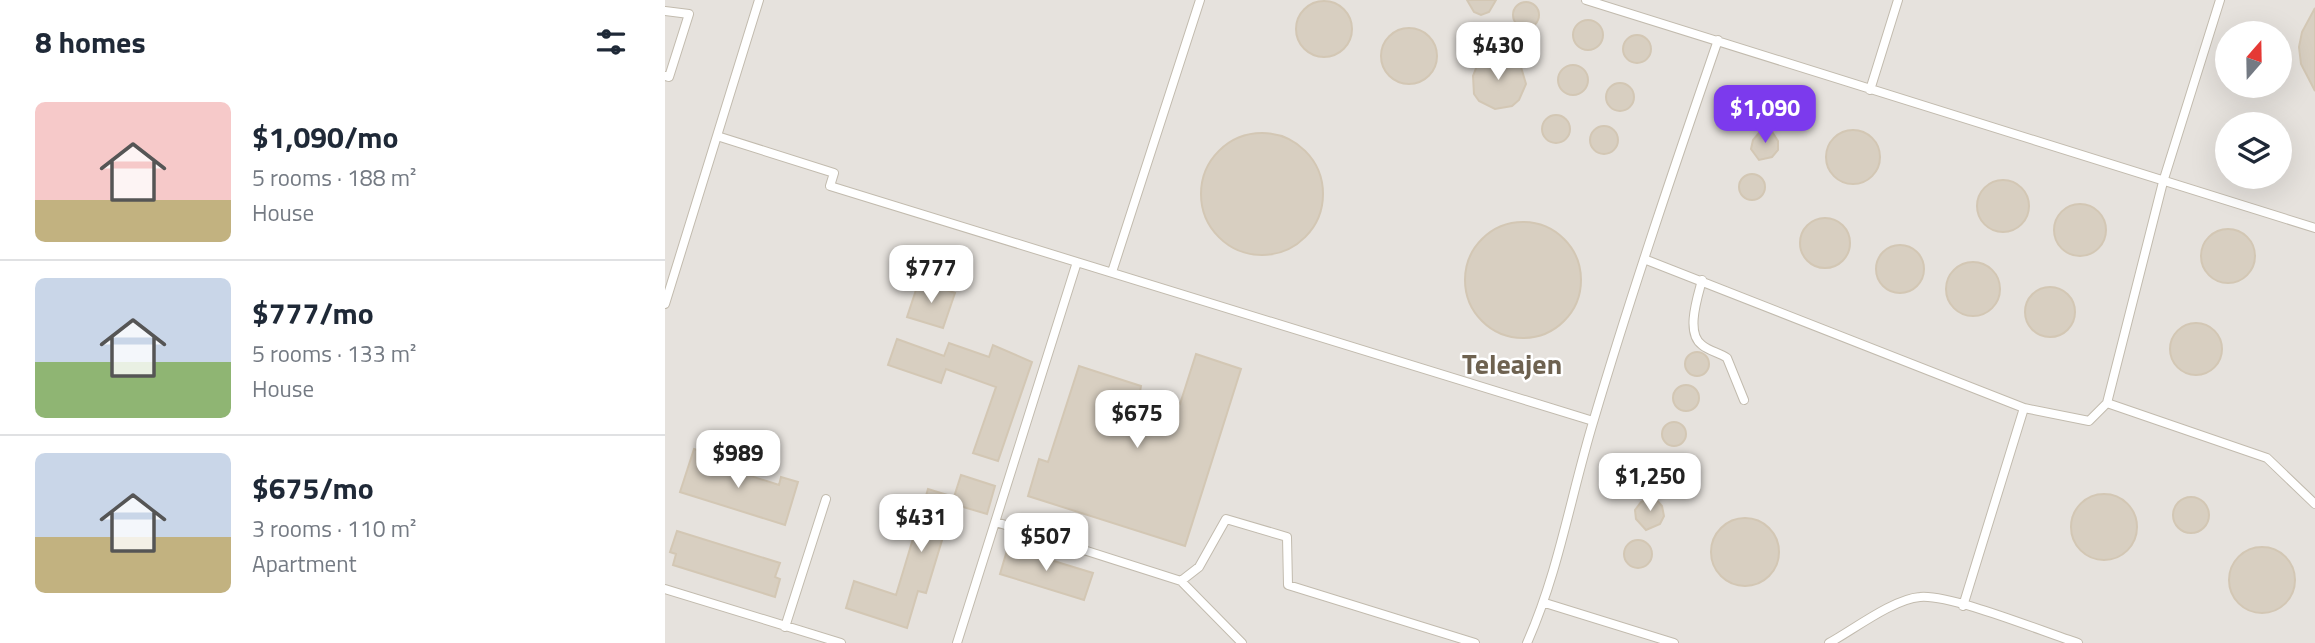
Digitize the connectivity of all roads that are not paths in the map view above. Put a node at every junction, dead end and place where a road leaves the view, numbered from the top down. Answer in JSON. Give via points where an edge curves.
{"nodes":[{"id":1,"x":759,"y":0,"type":"edge"},
{"id":2,"x":1200,"y":0,"type":"edge"},
{"id":3,"x":1586,"y":0,"type":"edge"},
{"id":4,"x":1898,"y":0,"type":"edge"},
{"id":5,"x":2220,"y":0,"type":"edge"},
{"id":6,"x":665,"y":10,"type":"edge"},
{"id":7,"x":1718,"y":40,"type":"junction"},
{"id":8,"x":665,"y":76,"type":"edge"},
{"id":9,"x":1870,"y":90,"type":"junction"},
{"id":10,"x":717,"y":136,"type":"junction"},
{"id":11,"x":2163,"y":183,"type":"junction"},
{"id":12,"x":2315,"y":228,"type":"edge"},
{"id":13,"x":1644,"y":259,"type":"junction"},
{"id":14,"x":1077,"y":262,"type":"junction"},
{"id":15,"x":1112,"y":272,"type":"junction"},
{"id":16,"x":1702,"y":280,"type":"junction"},
{"id":17,"x":667,"y":289,"type":"edge"},
{"id":18,"x":665,"y":304,"type":"edge"},
{"id":19,"x":1744,"y":400,"type":"dead end"},
{"id":20,"x":2107,"y":404,"type":"junction"},
{"id":21,"x":2024,"y":408,"type":"junction"},
{"id":22,"x":1593,"y":421,"type":"junction"},
{"id":23,"x":826,"y":499,"type":"dead end"},
{"id":24,"x":2315,"y":504,"type":"edge"},
{"id":25,"x":996,"y":522,"type":"junction"},
{"id":26,"x":1181,"y":581,"type":"junction"},
{"id":27,"x":665,"y":589,"type":"edge"},
{"id":28,"x":1545,"y":603,"type":"junction"},
{"id":29,"x":1963,"y":606,"type":"junction"},
{"id":30,"x":785,"y":627,"type":"junction"},
{"id":31,"x":836,"y":642,"type":"edge"},
{"id":32,"x":957,"y":643,"type":"edge"},
{"id":33,"x":1242,"y":643,"type":"edge"},
{"id":34,"x":1475,"y":643,"type":"edge"},
{"id":35,"x":1527,"y":643,"type":"edge"},
{"id":36,"x":1674,"y":643,"type":"edge"},
{"id":37,"x":1829,"y":643,"type":"edge"},
{"id":38,"x":2078,"y":643,"type":"edge"}],
"edges":[{"from":1,"to":10,"type":"lane"},
{"from":2,"to":15,"type":"lane"},
{"from":3,"to":7,"type":"lane"},
{"from":4,"to":9,"type":"lane"},
{"from":5,"to":11,"type":"lane"},
{"from":6,"to":8,"type":"lane","via":[[689,14],[669,77]]},
{"from":7,"to":9,"type":"lane"},
{"from":7,"to":13,"type":"lane"},
{"from":9,"to":11,"type":"lane"},
{"from":10,"to":14,"type":"lane","via":[[834,173],[830,186]]},
{"from":10,"to":17,"type":"lane"},
{"from":11,"to":12,"type":"lane"},
{"from":11,"to":20,"type":"lane"},
{"from":13,"to":16,"type":"lane"},
{"from":13,"to":22,"type":"lane"},
{"from":14,"to":15,"type":"lane"},
{"from":14,"to":25,"type":"lane"},
{"from":15,"to":22,"type":"lane"},
{"from":16,"to":19,"type":"lane","via":[[1695,311],[1696,337],[1727,358]]},
{"from":16,"to":21,"type":"lane"},
{"from":17,"to":18,"type":"lane"},
{"from":20,"to":21,"type":"lane","via":[[2089,421]]},
{"from":20,"to":24,"type":"lane","via":[[2267,458]]},
{"from":21,"to":29,"type":"lane"},
{"from":22,"to":28,"type":"lane"},
{"from":23,"to":30,"type":"lane"},
{"from":25,"to":26,"type":"lane"},
{"from":25,"to":32,"type":"lane"},
{"from":26,"to":33,"type":"lane"},
{"from":26,"to":34,"type":"lane","via":[[1199,567],[1226,519],[1287,537],[1287,585]]},
{"from":27,"to":30,"type":"lane"},
{"from":28,"to":35,"type":"lane"},
{"from":28,"to":36,"type":"lane"},
{"from":29,"to":37,"type":"lane","via":[[1948,599],[1918,597]]},
{"from":29,"to":38,"type":"lane"},
{"from":30,"to":31,"type":"lane"}]}
